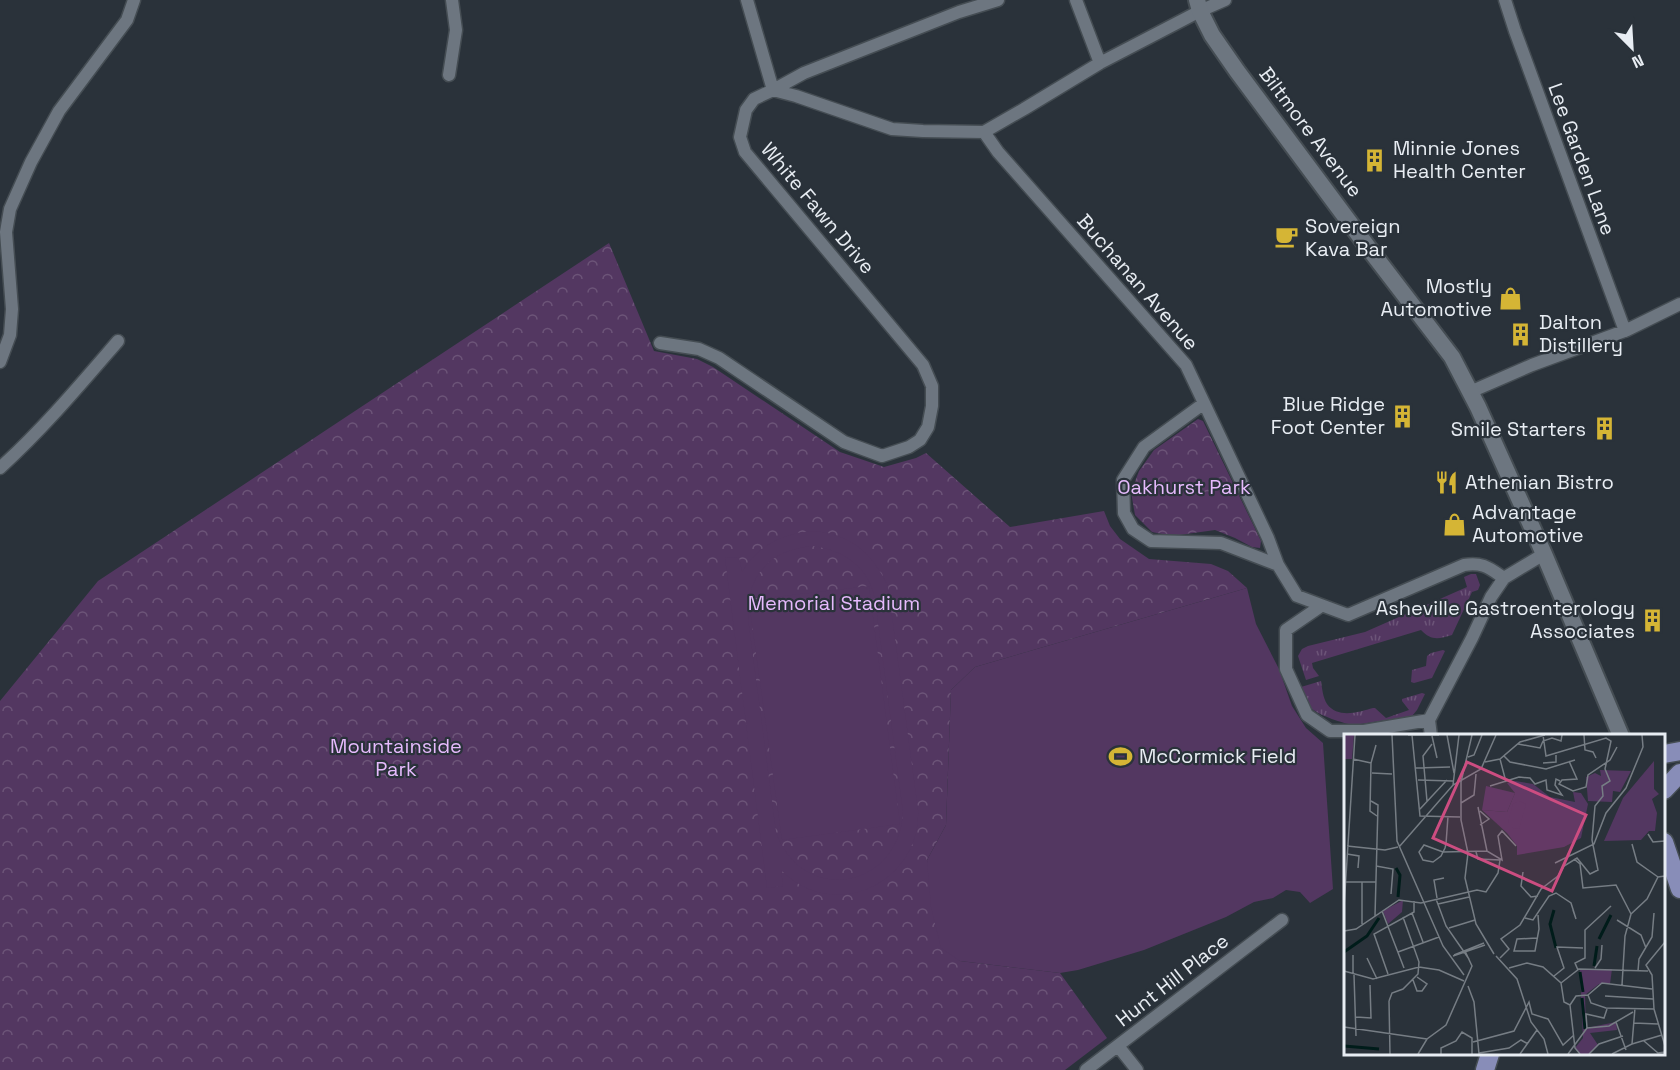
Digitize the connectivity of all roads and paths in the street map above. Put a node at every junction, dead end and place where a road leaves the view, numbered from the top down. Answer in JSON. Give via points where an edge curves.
{"nodes":[{"id":1,"x":134,"y":0,"type":"edge"},
{"id":2,"x":452,"y":0,"type":"edge"},
{"id":3,"x":747,"y":0,"type":"edge"},
{"id":4,"x":998,"y":0,"type":"edge"},
{"id":5,"x":1076,"y":0,"type":"edge"},
{"id":6,"x":1225,"y":0,"type":"edge"},
{"id":7,"x":1505,"y":0,"type":"edge"},
{"id":8,"x":1198,"y":5,"type":"edge"},
{"id":9,"x":1100,"y":63,"type":"junction"},
{"id":10,"x":449,"y":75,"type":"dead end"},
{"id":11,"x":773,"y":90,"type":"junction"},
{"id":12,"x":984,"y":132,"type":"junction"},
{"id":13,"x":1680,"y":304,"type":"edge"},
{"id":14,"x":1625,"y":331,"type":"junction"},
{"id":15,"x":118,"y":341,"type":"dead end"},
{"id":16,"x":660,"y":343,"type":"dead end"},
{"id":17,"x":0,"y":362,"type":"edge"},
{"id":18,"x":1470,"y":392,"type":"junction"},
{"id":19,"x":1203,"y":404,"type":"junction"},
{"id":20,"x":0,"y":468,"type":"edge"},
{"id":21,"x":1544,"y":554,"type":"junction"},
{"id":22,"x":1278,"y":565,"type":"junction"},
{"id":23,"x":1504,"y":578,"type":"junction"},
{"id":24,"x":1321,"y":606,"type":"junction"},
{"id":25,"x":1429,"y":720,"type":"junction"},
{"id":26,"x":1431,"y":734,"type":"edge"},
{"id":27,"x":1621,"y":734,"type":"edge"},
{"id":28,"x":1680,"y":752,"type":"edge"},
{"id":29,"x":1665,"y":754,"type":"edge"},
{"id":30,"x":1680,"y":773,"type":"edge"},
{"id":31,"x":1665,"y":789,"type":"edge"},
{"id":32,"x":1665,"y":845,"type":"edge"},
{"id":33,"x":1665,"y":869,"type":"edge"},
{"id":34,"x":1680,"y":887,"type":"edge"},
{"id":35,"x":1282,"y":920,"type":"dead end"},
{"id":36,"x":1118,"y":1046,"type":"junction"},
{"id":37,"x":1489,"y":1055,"type":"edge"},
{"id":38,"x":1086,"y":1070,"type":"edge"},
{"id":39,"x":1137,"y":1070,"type":"edge"},
{"id":40,"x":1485,"y":1070,"type":"edge"}],
"edges":[{"from":1,"to":17,"type":"street","via":[[127,20],[59,111],[10,209],[6,232],[12,309]]},
{"from":2,"to":10,"type":"street","via":[[456,30]]},
{"from":3,"to":11,"type":"street"},
{"from":4,"to":11,"type":"street","name":"White Fawn Drive","via":[[804,73]]},
{"from":5,"to":9,"type":"street"},
{"from":6,"to":8,"type":"street"},
{"from":7,"to":14,"type":"street","name":"Lee Garden Lane"},
{"from":8,"to":9,"type":"street"},
{"from":8,"to":18,"type":"main road","name":"Biltmore Avenue","via":[[1212,35],[1237,71],[1452,357]]},
{"from":9,"to":12,"type":"street"},
{"from":11,"to":12,"type":"street","via":[[892,129]]},
{"from":11,"to":16,"type":"street","name":"White Fawn Drive","via":[[754,99],[746,110],[740,137],[745,152],[923,365],[932,386],[928,427],[920,440],[909,447],[882,456],[844,442],[719,358],[699,349]]},
{"from":12,"to":19,"type":"street","name":"Buchanan Avenue","via":[[1186,365]]},
{"from":13,"to":14,"type":"street"},
{"from":14,"to":18,"type":"street","via":[[1532,364]]},
{"from":15,"to":20,"type":"street","via":[[61,407]]},
{"from":18,"to":21,"type":"main road","name":"Biltmore Avenue"},
{"from":19,"to":22,"type":"street","name":"Buchanan Avenue"},
{"from":19,"to":22,"type":"street","via":[[1144,447],[1123,480],[1124,513],[1133,529],[1151,542],[1221,543]]},
{"from":21,"to":23,"type":"street"},
{"from":21,"to":27,"type":"main road","name":"Biltmore Avenue"},
{"from":22,"to":24,"type":"street","name":"Buchanan Avenue","via":[[1298,596]]},
{"from":23,"to":24,"type":"street","name":"Buchanan Avenue","via":[[1474,563],[1348,615]]},
{"from":23,"to":25,"type":"street"},
{"from":24,"to":25,"type":"street","via":[[1286,630],[1286,669],[1307,715],[1330,731],[1364,731]]},
{"from":25,"to":26,"type":"street"},
{"from":28,"to":29,"type":"main road"},
{"from":30,"to":31,"type":"main road"},
{"from":32,"to":34,"type":"main road"},
{"from":33,"to":34,"type":"main road"},
{"from":35,"to":36,"type":"street","name":"Hunt Hill Place"},
{"from":36,"to":38,"type":"street","name":"Hunt Hill Place"},
{"from":36,"to":39,"type":"street"},
{"from":37,"to":40,"type":"main road"}]}
